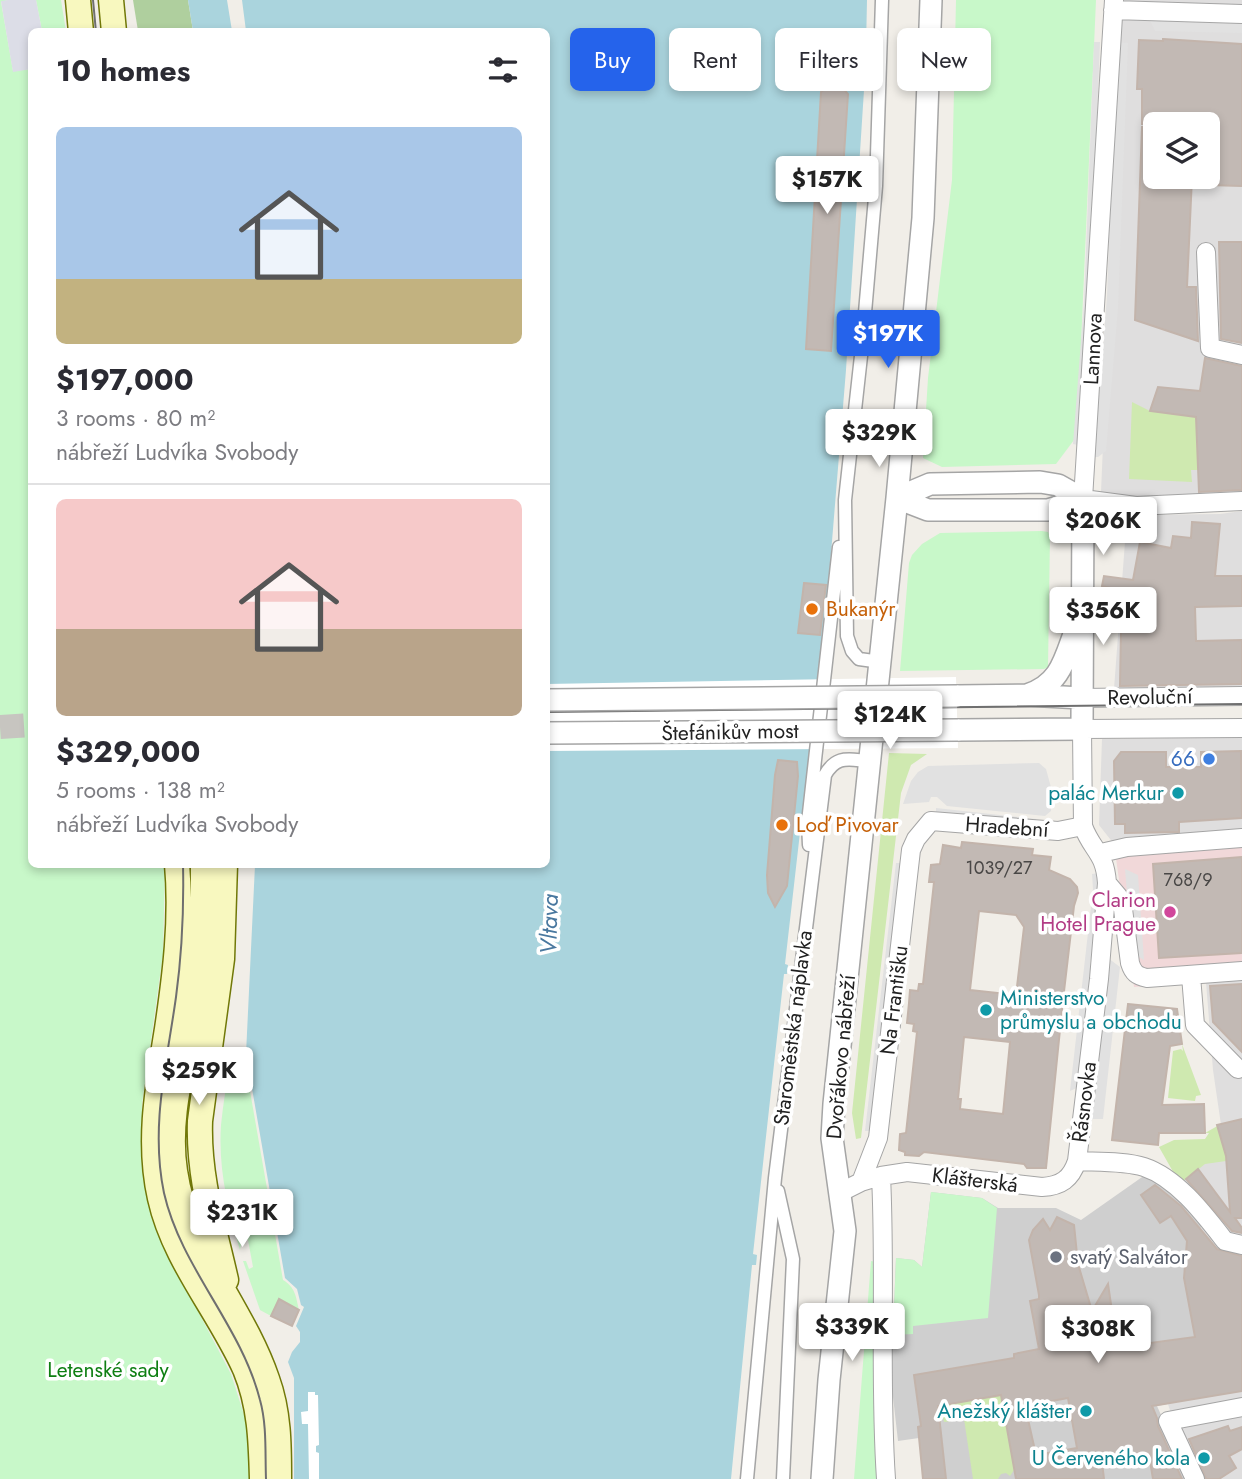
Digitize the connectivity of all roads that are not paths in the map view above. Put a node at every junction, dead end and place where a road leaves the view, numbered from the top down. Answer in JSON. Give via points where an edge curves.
{"nodes":[{"id":1,"x":78,"y":0,"type":"edge"},
{"id":2,"x":881,"y":0,"type":"edge"},
{"id":3,"x":931,"y":0,"type":"edge"},
{"id":4,"x":1113,"y":5,"type":"edge"},
{"id":5,"x":1242,"y":15,"type":"edge"},
{"id":6,"x":81,"y":28,"type":"edge"},
{"id":7,"x":1206,"y":252,"type":"dead end"},
{"id":8,"x":1242,"y":355,"type":"edge"},
{"id":9,"x":897,"y":498,"type":"junction"},
{"id":10,"x":1083,"y":499,"type":"junction"},
{"id":11,"x":845,"y":500,"type":"junction"},
{"id":12,"x":1242,"y":501,"type":"edge"},
{"id":13,"x":1082,"y":614,"type":"junction"},
{"id":14,"x":881,"y":662,"type":"junction"},
{"id":15,"x":1027,"y":695,"type":"junction"},
{"id":16,"x":1242,"y":696,"type":"edge"},
{"id":17,"x":1081,"y":698,"type":"junction"},
{"id":18,"x":550,"y":700,"type":"edge"},
{"id":19,"x":1242,"y":728,"type":"edge"},
{"id":20,"x":1082,"y":729,"type":"junction"},
{"id":21,"x":550,"y":733,"type":"edge"},
{"id":22,"x":870,"y":761,"type":"junction"},
{"id":23,"x":931,"y":821,"type":"joint"},
{"id":24,"x":1083,"y":826,"type":"junction"},
{"id":25,"x":1242,"y":838,"type":"edge"},
{"id":26,"x":1101,"y":853,"type":"junction"},
{"id":27,"x":177,"y":868,"type":"edge"},
{"id":28,"x":203,"y":868,"type":"edge"},
{"id":29,"x":225,"y":868,"type":"edge"},
{"id":30,"x":811,"y":877,"type":"junction"},
{"id":31,"x":1108,"y":883,"type":"junction"},
{"id":32,"x":1242,"y":971,"type":"edge"},
{"id":33,"x":1191,"y":976,"type":"junction"},
{"id":34,"x":1238,"y":1069,"type":"dead end"},
{"id":35,"x":835,"y":1158,"type":"junction"},
{"id":36,"x":1077,"y":1161,"type":"junction"},
{"id":37,"x":881,"y":1176,"type":"junction"},
{"id":38,"x":775,"y":1178,"type":"junction"},
{"id":39,"x":861,"y":1182,"type":"junction"},
{"id":40,"x":841,"y":1192,"type":"junction"},
{"id":41,"x":1242,"y":1245,"type":"edge"},
{"id":42,"x":232,"y":1305,"type":"junction"},
{"id":43,"x":1242,"y":1407,"type":"edge"},
{"id":44,"x":261,"y":1479,"type":"edge"},
{"id":45,"x":279,"y":1479,"type":"edge"},
{"id":46,"x":747,"y":1479,"type":"edge"},
{"id":47,"x":783,"y":1479,"type":"edge"},
{"id":48,"x":822,"y":1479,"type":"edge"},
{"id":49,"x":886,"y":1479,"type":"edge"},
{"id":50,"x":1195,"y":1479,"type":"edge"}],
"edges":[{"from":1,"to":6,"type":"main road"},
{"from":2,"to":11,"type":"street","via":[[876,186]]},
{"from":3,"to":9,"type":"street","name":"Dvořákovo nábřeží","via":[[923,218]]},
{"from":4,"to":5,"type":"street"},
{"from":4,"to":10,"type":"street","name":"Lannova"},
{"from":7,"to":8,"type":"street","via":[[1210,348]]},
{"from":9,"to":10,"type":"street","via":[[928,510],[1048,510]]},
{"from":9,"to":14,"type":"street","name":"Dvořákovo nábřeží"},
{"from":10,"to":12,"type":"street","via":[[1136,506]]},
{"from":10,"to":13,"type":"street","name":"Lannova"},
{"from":11,"to":14,"type":"street","via":[[847,636],[859,659]]},
{"from":11,"to":30,"type":"street","name":"Staroměstská náplavka","via":[[808,822]]},
{"from":13,"to":15,"type":"street","via":[[1058,674],[1046,687]]},
{"from":13,"to":17,"type":"street","name":"Lannova"},
{"from":14,"to":22,"type":"street","name":"Dvořákovo nábřeží"},
{"from":15,"to":17,"type":"street","name":"Štefánikův most"},
{"from":15,"to":18,"type":"street","name":"Štefánikův most","bridge":true},
{"from":16,"to":17,"type":"street","name":"Revoluční"},
{"from":17,"to":20,"type":"street","name":"Revoluční"},
{"from":19,"to":20,"type":"street","name":"Revoluční"},
{"from":20,"to":21,"type":"street","name":"Štefánikův most","bridge":true},
{"from":20,"to":24,"type":"street"},
{"from":22,"to":30,"type":"street","name":"Staroměstská náplavka","via":[[838,760],[825,775]]},
{"from":22,"to":35,"type":"street","name":"Dvořákovo nábřeží","via":[[834,1104]]},
{"from":23,"to":24,"type":"street","name":"Hradební","via":[[1058,831]]},
{"from":23,"to":39,"type":"street","name":"Na Františku","via":[[911,850],[878,1138]]},
{"from":24,"to":26,"type":"street","name":"Řásnovka","via":[[1088,840]]},
{"from":25,"to":26,"type":"street","via":[[1126,846]]},
{"from":26,"to":31,"type":"street","name":"Řásnovka"},
{"from":27,"to":44,"type":"main road","via":[[173,985],[154,1119],[156,1177],[177,1245],[251,1386],[260,1424]]},
{"from":28,"to":42,"type":"main road","via":[[200,956],[172,1142],[178,1190],[192,1233]]},
{"from":29,"to":42,"type":"main road","via":[[222,959],[199,1146]]},
{"from":30,"to":38,"type":"street","name":"Staroměstská náplavka"},
{"from":31,"to":33,"type":"street","via":[[1123,909],[1132,971],[1147,978]]},
{"from":31,"to":36,"type":"street","name":"Řásnovka"},
{"from":32,"to":33,"type":"street"},
{"from":33,"to":34,"type":"street","via":[[1195,1025]]},
{"from":35,"to":39,"type":"street"},
{"from":35,"to":40,"type":"street","name":"Dvořákovo nábřeží"},
{"from":36,"to":37,"type":"street","name":"Klášterská","via":[[1069,1178],[1051,1187],[907,1172]]},
{"from":36,"to":41,"type":"street","name":"Řásnovka","via":[[1143,1167],[1167,1179],[1225,1241]]},
{"from":37,"to":39,"type":"street","name":"Klášterská"},
{"from":37,"to":49,"type":"street"},
{"from":38,"to":46,"type":"street","name":"Staroměstská náplavka"},
{"from":38,"to":47,"type":"street","name":"Staroměstská náplavka","via":[[793,1259]]},
{"from":39,"to":40,"type":"street","name":"Klášterská"},
{"from":40,"to":48,"type":"street","name":"Dvořákovo nábřeží","via":[[845,1231]]},
{"from":42,"to":45,"type":"main road","via":[[272,1395]]},
{"from":43,"to":50,"type":"street","via":[[1168,1421]]}]}
